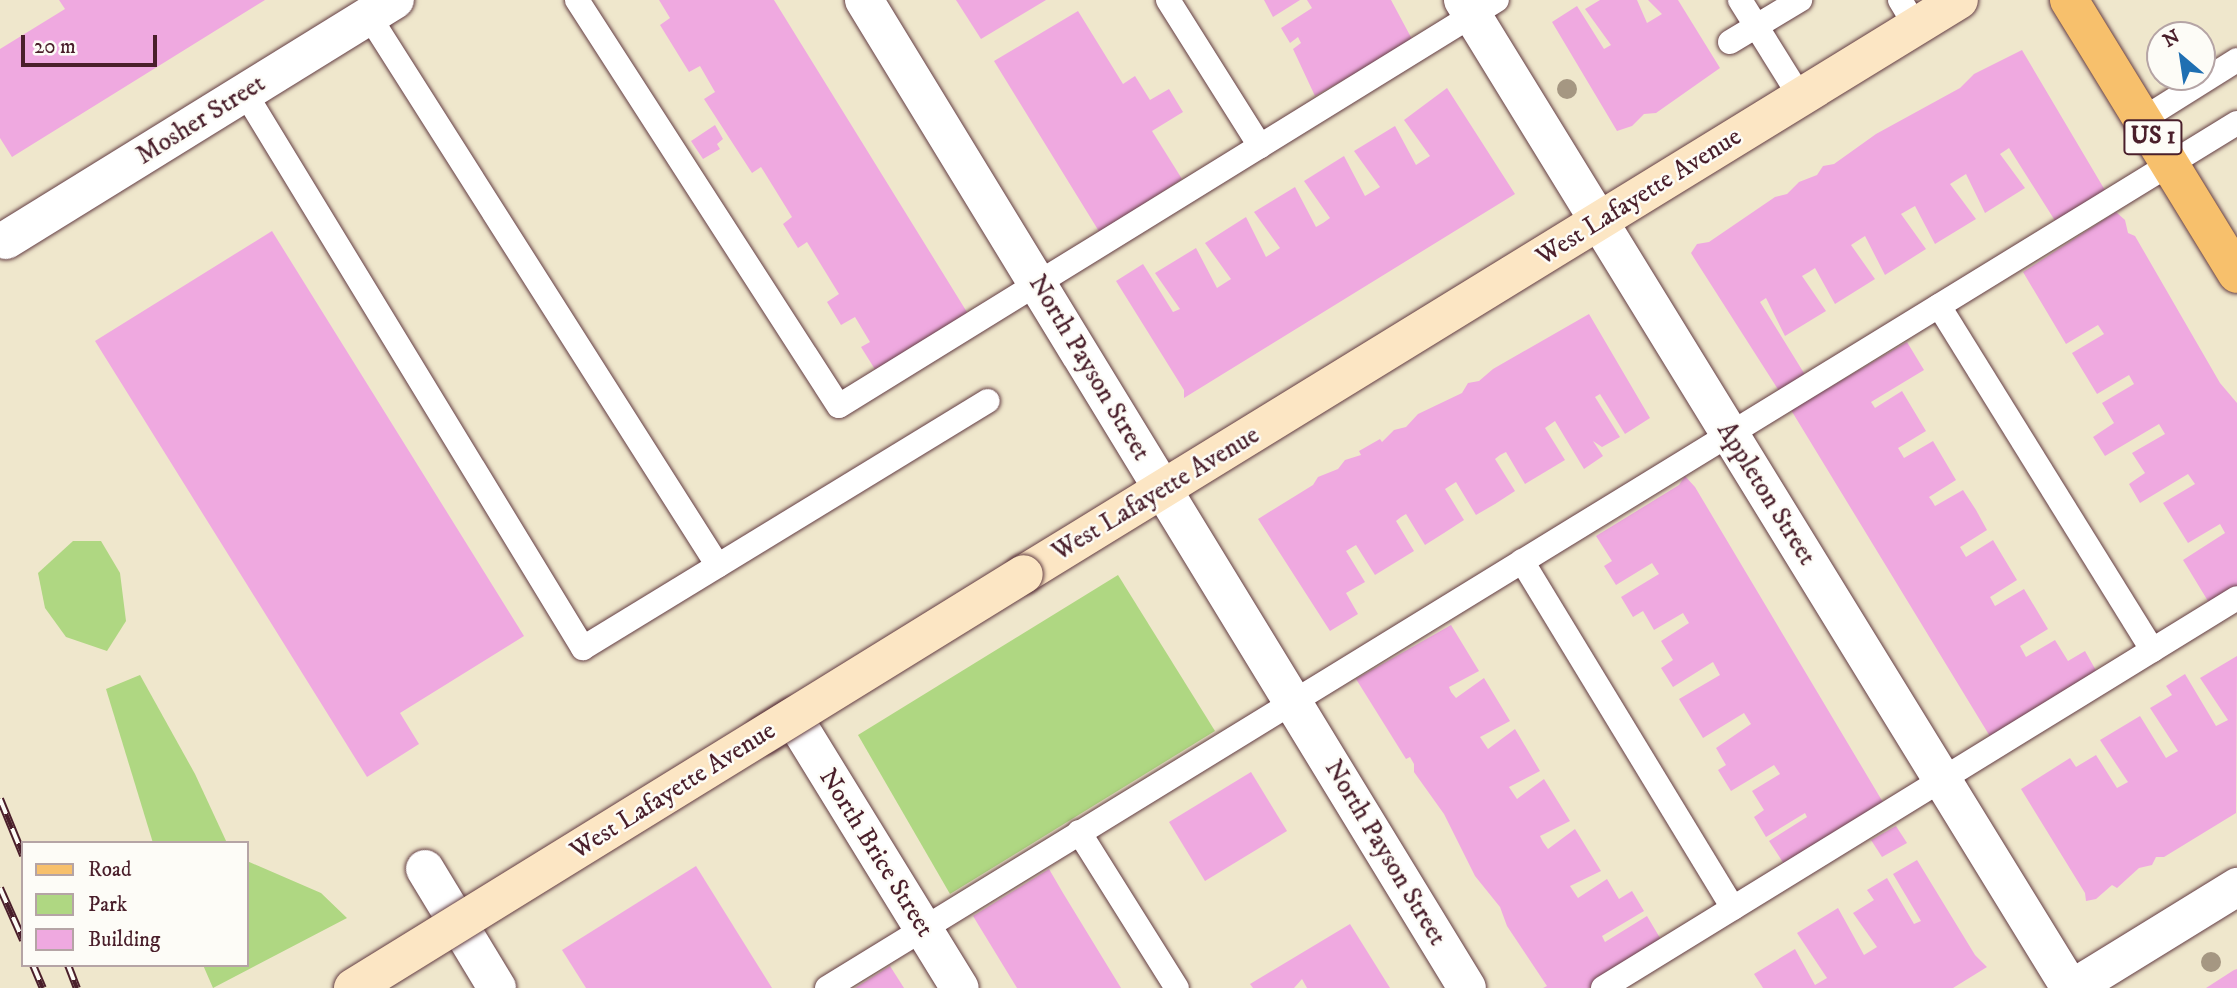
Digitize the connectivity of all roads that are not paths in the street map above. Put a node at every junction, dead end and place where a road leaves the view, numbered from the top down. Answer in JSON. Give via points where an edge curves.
{"nodes":[{"id":1,"x":577,"y":0,"type":"edge"},
{"id":2,"x":864,"y":0,"type":"edge"},
{"id":3,"x":1168,"y":0,"type":"edge"},
{"id":4,"x":1740,"y":0,"type":"edge"},
{"id":5,"x":1800,"y":0,"type":"edge"},
{"id":6,"x":1959,"y":0,"type":"edge"},
{"id":7,"x":2069,"y":0,"type":"edge"},
{"id":8,"x":1477,"y":5,"type":"edge"},
{"id":9,"x":382,"y":8,"type":"edge"},
{"id":10,"x":1908,"y":13,"type":"edge"},
{"id":11,"x":1756,"y":27,"type":"junction"},
{"id":12,"x":1730,"y":42,"type":"dead end"},
{"id":13,"x":2237,"y":60,"type":"edge"},
{"id":14,"x":245,"y":93,"type":"junction"},
{"id":15,"x":1801,"y":98,"type":"junction"},
{"id":16,"x":2143,"y":119,"type":"junction"},
{"id":17,"x":2237,"y":123,"type":"edge"},
{"id":18,"x":1260,"y":146,"type":"junction"},
{"id":19,"x":2169,"y":164,"type":"junction"},
{"id":20,"x":1599,"y":222,"type":"junction"},
{"id":21,"x":6,"y":240,"type":"dead end"},
{"id":22,"x":2237,"y":274,"type":"edge"},
{"id":23,"x":1038,"y":283,"type":"junction"},
{"id":24,"x":1938,"y":306,"type":"junction"},
{"id":25,"x":988,"y":401,"type":"dead end"},
{"id":26,"x":1729,"y":434,"type":"junction"},
{"id":27,"x":1163,"y":489,"type":"junction"},
{"id":28,"x":1522,"y":561,"type":"junction"},
{"id":29,"x":718,"y":566,"type":"junction"},
{"id":30,"x":2237,"y":598,"type":"edge"},
{"id":31,"x":2152,"y":650,"type":"junction"},
{"id":32,"x":1292,"y":702,"type":"junction"},
{"id":33,"x":793,"y":718,"type":"joint"},
{"id":34,"x":1941,"y":779,"type":"junction"},
{"id":35,"x":1079,"y":832,"type":"junction"},
{"id":36,"x":425,"y":869,"type":"dead end"},
{"id":37,"x":2237,"y":887,"type":"edge"},
{"id":38,"x":1733,"y":908,"type":"junction"},
{"id":39,"x":458,"y":925,"type":"junction"},
{"id":40,"x":923,"y":928,"type":"junction"},
{"id":41,"x":353,"y":988,"type":"edge"},
{"id":42,"x":497,"y":988,"type":"edge"},
{"id":43,"x":827,"y":988,"type":"edge"},
{"id":44,"x":960,"y":988,"type":"edge"},
{"id":45,"x":1177,"y":988,"type":"edge"},
{"id":46,"x":1467,"y":988,"type":"edge"},
{"id":47,"x":1603,"y":988,"type":"edge"},
{"id":48,"x":2072,"y":988,"type":"edge"}],
"edges":[{"from":1,"to":23,"type":"lane","via":[[839,406]]},
{"from":2,"to":23,"type":"street","name":"North Payson Street"},
{"from":3,"to":18,"type":"lane"},
{"from":4,"to":11,"type":"lane"},
{"from":5,"to":11,"type":"lane"},
{"from":6,"to":10,"type":"main road","name":"West Lafayette Avenue"},
{"from":7,"to":16,"type":"main road","number":"US 1"},
{"from":8,"to":18,"type":"lane"},
{"from":8,"to":20,"type":"street","name":"Appleton Street"},
{"from":9,"to":14,"type":"street","name":"Mosher Street"},
{"from":9,"to":29,"type":"lane"},
{"from":10,"to":15,"type":"main road","name":"West Lafayette Avenue"},
{"from":11,"to":12,"type":"lane"},
{"from":11,"to":15,"type":"lane"},
{"from":13,"to":16,"type":"lane"},
{"from":14,"to":21,"type":"street","name":"Mosher Street"},
{"from":14,"to":29,"type":"lane","via":[[583,648]]},
{"from":15,"to":20,"type":"main road","name":"West Lafayette Avenue"},
{"from":16,"to":19,"type":"main road","number":"US 1"},
{"from":17,"to":19,"type":"lane"},
{"from":18,"to":23,"type":"lane"},
{"from":19,"to":22,"type":"main road","number":"US 1"},
{"from":19,"to":24,"type":"lane"},
{"from":20,"to":26,"type":"street","name":"Appleton Street"},
{"from":20,"to":27,"type":"main road","name":"West Lafayette Avenue"},
{"from":23,"to":27,"type":"street","name":"North Payson Street"},
{"from":24,"to":26,"type":"lane"},
{"from":24,"to":31,"type":"lane"},
{"from":25,"to":29,"type":"lane"},
{"from":26,"to":28,"type":"lane"},
{"from":26,"to":34,"type":"street","name":"Appleton Street"},
{"from":27,"to":32,"type":"street","name":"North Payson Street"},
{"from":27,"to":41,"type":"main road","name":"West Lafayette Avenue","bridge":true},
{"from":28,"to":32,"type":"lane"},
{"from":28,"to":38,"type":"lane"},
{"from":30,"to":31,"type":"lane"},
{"from":31,"to":34,"type":"lane"},
{"from":32,"to":35,"type":"lane"},
{"from":32,"to":46,"type":"street","name":"North Payson Street"},
{"from":33,"to":39,"type":"street","name":"West Lafayette Avenue"},
{"from":33,"to":40,"type":"street","name":"North Brice Street"},
{"from":34,"to":38,"type":"lane"},
{"from":34,"to":48,"type":"street","name":"Appleton Street"},
{"from":35,"to":40,"type":"lane"},
{"from":35,"to":45,"type":"lane"},
{"from":36,"to":39,"type":"street"},
{"from":37,"to":48,"type":"street"},
{"from":38,"to":47,"type":"lane"},
{"from":39,"to":42,"type":"street"},
{"from":40,"to":43,"type":"lane"},
{"from":40,"to":44,"type":"street","name":"North Brice Street"}]}
